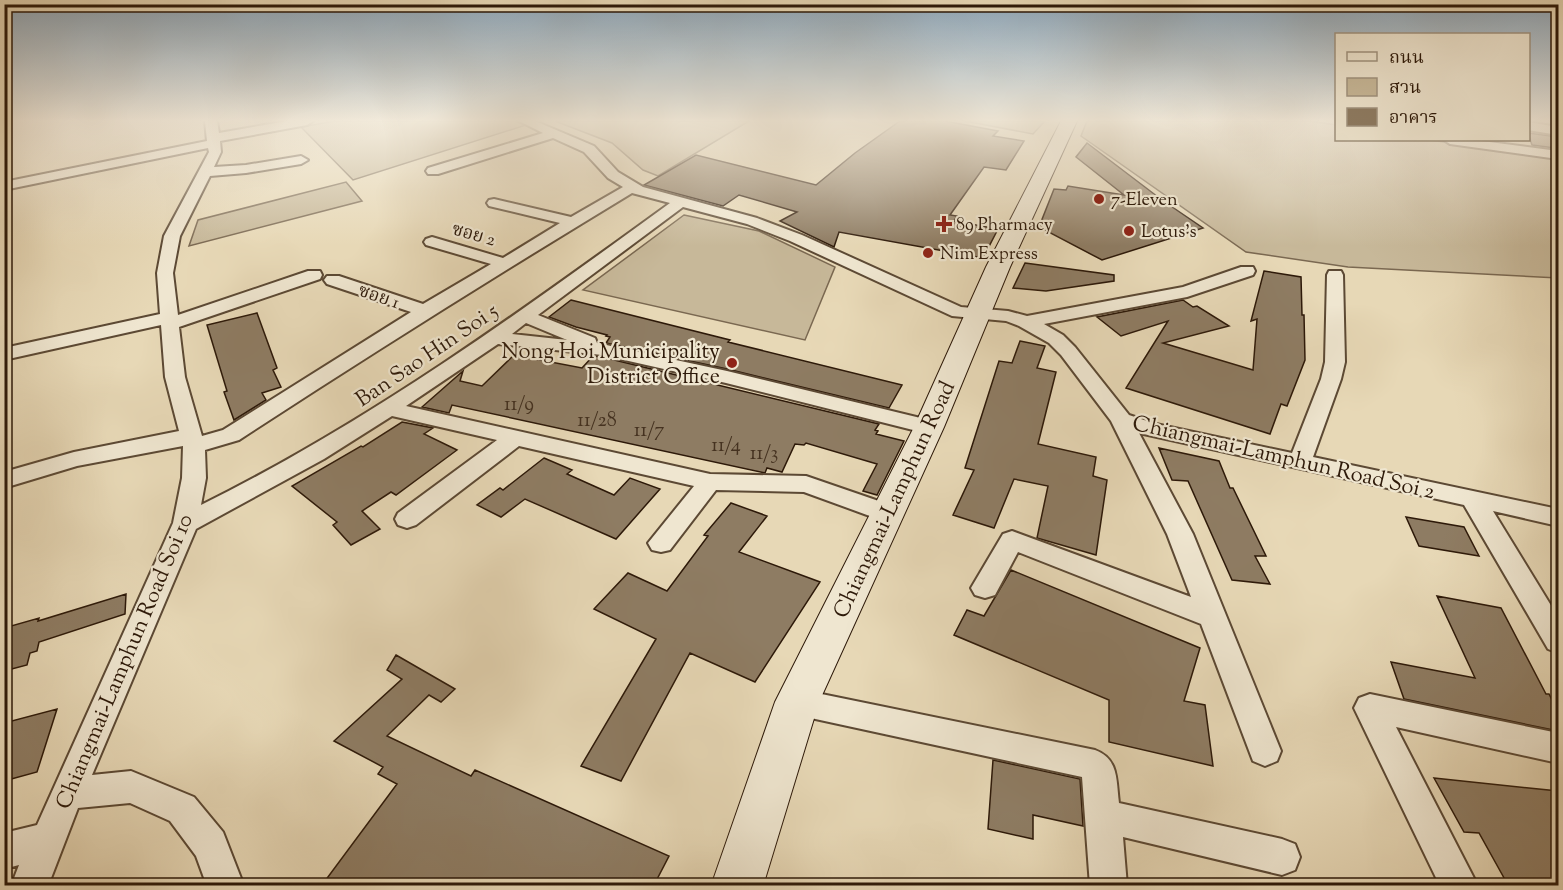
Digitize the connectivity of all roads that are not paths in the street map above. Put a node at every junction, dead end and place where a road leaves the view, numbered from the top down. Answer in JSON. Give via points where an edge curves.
{"nodes":[{"id":1,"x":98,"y":163,"type":"edge"},
{"id":2,"x":210,"y":163,"type":"edge"},
{"id":3,"x":287,"y":163,"type":"edge"},
{"id":4,"x":461,"y":163,"type":"edge"},
{"id":5,"x":601,"y":163,"type":"edge"},
{"id":6,"x":1048,"y":163,"type":"edge"},
{"id":7,"x":433,"y":171,"type":"dead end"},
{"id":8,"x":205,"y":172,"type":"junction"},
{"id":9,"x":4,"y":186,"type":"edge"},
{"id":10,"x":632,"y":187,"type":"junction"},
{"id":11,"x":494,"y":203,"type":"dead end"},
{"id":12,"x":679,"y":203,"type":"junction"},
{"id":13,"x":573,"y":222,"type":"junction"},
{"id":14,"x":432,"y":243,"type":"dead end"},
{"id":15,"x":507,"y":264,"type":"junction"},
{"id":16,"x":1247,"y":271,"type":"dead end"},
{"id":17,"x":314,"y":275,"type":"dead end"},
{"id":18,"x":1335,"y":276,"type":"dead end"},
{"id":19,"x":333,"y":280,"type":"dead end"},
{"id":20,"x":425,"y":311,"type":"junction"},
{"id":21,"x":979,"y":312,"type":"junction"},
{"id":22,"x":525,"y":317,"type":"junction"},
{"id":23,"x":170,"y":321,"type":"junction"},
{"id":24,"x":1026,"y":322,"type":"junction"},
{"id":25,"x":495,"y":338,"type":"junction"},
{"id":26,"x":602,"y":349,"type":"junction"},
{"id":27,"x":4,"y":354,"type":"edge"},
{"id":28,"x":389,"y":409,"type":"junction"},
{"id":29,"x":1121,"y":420,"type":"junction"},
{"id":30,"x":929,"y":427,"type":"junction"},
{"id":31,"x":513,"y":439,"type":"junction"},
{"id":32,"x":193,"y":441,"type":"junction"},
{"id":33,"x":1300,"y":461,"type":"junction"},
{"id":34,"x":4,"y":480,"type":"edge"},
{"id":35,"x":710,"y":482,"type":"junction"},
{"id":36,"x":1473,"y":499,"type":"junction"},
{"id":37,"x":887,"y":513,"type":"junction"},
{"id":38,"x":1558,"y":517,"type":"edge"},
{"id":39,"x":407,"y":519,"type":"dead end"},
{"id":40,"x":186,"y":524,"type":"junction"},
{"id":41,"x":661,"y":543,"type":"dead end"},
{"id":42,"x":986,"y":588,"type":"dead end"},
{"id":43,"x":1211,"y":616,"type":"junction"},
{"id":44,"x":1558,"y":641,"type":"edge"},
{"id":45,"x":797,"y":702,"type":"junction"},
{"id":46,"x":1558,"y":748,"type":"edge"},
{"id":47,"x":1265,"y":751,"type":"dead end"},
{"id":48,"x":67,"y":793,"type":"junction"},
{"id":49,"x":1104,"y":816,"type":"junction"},
{"id":50,"x":49,"y":839,"type":"junction"},
{"id":51,"x":4,"y":850,"type":"edge"},
{"id":52,"x":1281,"y":857,"type":"dead end"},
{"id":53,"x":29,"y":885,"type":"edge"},
{"id":54,"x":226,"y":885,"type":"edge"},
{"id":55,"x":737,"y":885,"type":"edge"},
{"id":56,"x":1109,"y":885,"type":"edge"},
{"id":57,"x":1460,"y":885,"type":"edge"}],
"edges":[{"from":1,"to":9,"type":"street"},
{"from":2,"to":8,"type":"street","name":"Chiangmai-Lamphun Road Soi 10"},
{"from":3,"to":8,"type":"street"},
{"from":4,"to":7,"type":"street"},
{"from":5,"to":10,"type":"street","name":"Chiangmai-Lamphun Road Soi 2"},
{"from":6,"to":21,"type":"main road","name":"Chiangmai-Lamphun Road"},
{"from":8,"to":23,"type":"street","name":"Chiangmai-Lamphun Road Soi 10","via":[[172,236],[165,273]]},
{"from":10,"to":12,"type":"street","name":"Chiangmai-Lamphun Road Soi 2"},
{"from":10,"to":13,"type":"street"},
{"from":11,"to":13,"type":"street"},
{"from":12,"to":21,"type":"street","name":"Chiangmai-Lamphun Road Soi 2","via":[[752,221],[958,312]]},
{"from":12,"to":22,"type":"street","name":"Ban Sao Hin Soi 5"},
{"from":13,"to":15,"type":"street"},
{"from":14,"to":15,"type":"street","name":"ซอย 2"},
{"from":15,"to":20,"type":"street"},
{"from":16,"to":24,"type":"street","via":[[1187,292]]},
{"from":17,"to":23,"type":"street"},
{"from":18,"to":33,"type":"street","via":[[1335,362]]},
{"from":19,"to":20,"type":"street","name":"ซอย 1"},
{"from":20,"to":32,"type":"street","via":[[231,435]]},
{"from":21,"to":24,"type":"street","name":"Chiangmai-Lamphun Road Soi 2"},
{"from":21,"to":30,"type":"main road","name":"Chiangmai-Lamphun Road"},
{"from":22,"to":25,"type":"street","name":"Ban Sao Hin Soi 5"},
{"from":22,"to":26,"type":"street"},
{"from":23,"to":27,"type":"street"},
{"from":23,"to":32,"type":"street","name":"Chiangmai-Lamphun Road Soi 10","via":[[175,377]]},
{"from":24,"to":29,"type":"street","name":"Chiangmai-Lamphun Road Soi 2","via":[[1056,339],[1068,351]]},
{"from":25,"to":26,"type":"street"},
{"from":25,"to":28,"type":"street","name":"Ban Sao Hin Soi 5"},
{"from":26,"to":30,"type":"street"},
{"from":28,"to":31,"type":"street"},
{"from":28,"to":40,"type":"street","name":"Ban Sao Hin Soi 5","via":[[252,492]]},
{"from":29,"to":33,"type":"street","name":"Chiangmai-Lamphun Road Soi 2"},
{"from":29,"to":43,"type":"street","via":[[1180,534]]},
{"from":30,"to":37,"type":"main road","name":"Chiangmai-Lamphun Road"},
{"from":31,"to":35,"type":"street"},
{"from":31,"to":39,"type":"street"},
{"from":32,"to":34,"type":"street","via":[[74,459]]},
{"from":32,"to":40,"type":"street","name":"Chiangmai-Lamphun Road Soi 10","via":[[194,478]]},
{"from":33,"to":36,"type":"street","name":"Chiangmai-Lamphun Road Soi 2"},
{"from":35,"to":37,"type":"street","via":[[806,484]]},
{"from":35,"to":41,"type":"street"},
{"from":36,"to":38,"type":"street","name":"Chiangmai-Lamphun Road Soi 2"},
{"from":36,"to":44,"type":"street"},
{"from":37,"to":45,"type":"main road","name":"Chiangmai-Lamphun Road"},
{"from":40,"to":48,"type":"street","name":"Chiangmai-Lamphun Road Soi 10"},
{"from":42,"to":43,"type":"street","via":[[1012,540]]},
{"from":43,"to":47,"type":"street"},
{"from":45,"to":49,"type":"street","via":[[1090,763],[1098,769]]},
{"from":45,"to":55,"type":"main road","name":"Chiangmai-Lamphun Road"},
{"from":46,"to":57,"type":"street","via":[[1370,708]]},
{"from":48,"to":50,"type":"street","name":"Chiangmai-Lamphun Road Soi 10"},
{"from":48,"to":54,"type":"street","via":[[131,787],[182,809],[210,845]]},
{"from":49,"to":52,"type":"street"},
{"from":49,"to":56,"type":"street"},
{"from":50,"to":51,"type":"street"},
{"from":50,"to":53,"type":"street","name":"Chiangmai-Lamphun Road Soi 10"}]}
